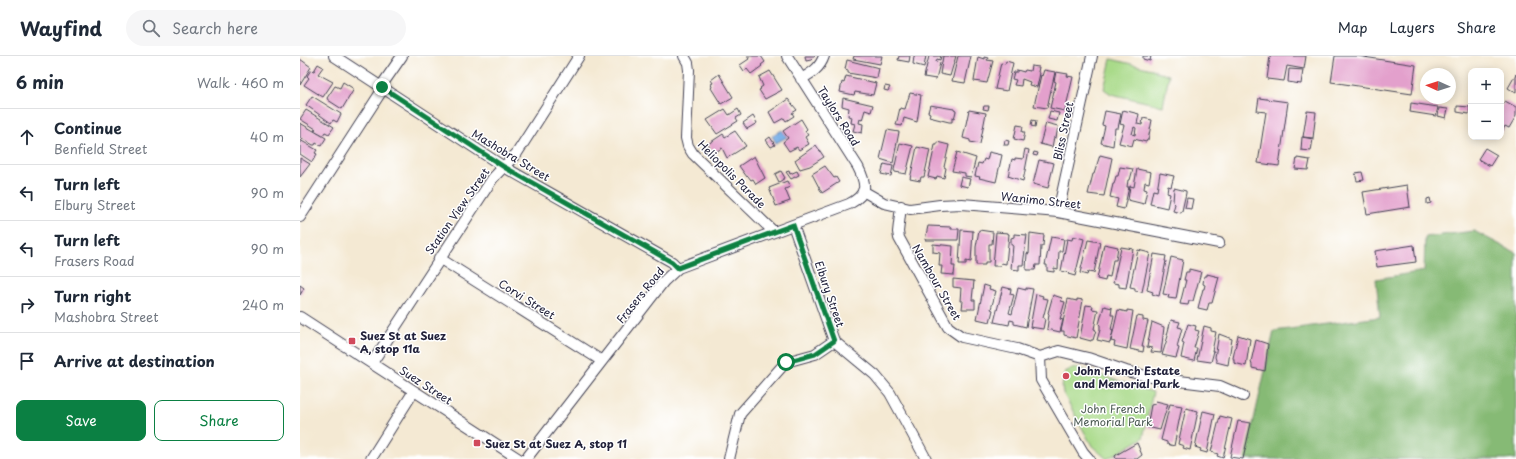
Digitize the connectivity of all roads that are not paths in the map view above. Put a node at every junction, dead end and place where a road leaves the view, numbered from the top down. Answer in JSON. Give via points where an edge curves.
{"nodes":[{"id":1,"x":334,"y":56,"type":"edge"},
{"id":2,"x":402,"y":56,"type":"edge"},
{"id":3,"x":580,"y":56,"type":"edge"},
{"id":4,"x":684,"y":56,"type":"edge"},
{"id":5,"x":787,"y":56,"type":"edge"},
{"id":6,"x":824,"y":56,"type":"edge"},
{"id":7,"x":1092,"y":56,"type":"edge"},
{"id":8,"x":801,"y":79,"type":"junction"},
{"id":9,"x":382,"y":87,"type":"junction"},
{"id":10,"x":504,"y":167,"type":"junction"},
{"id":11,"x":863,"y":191,"type":"junction"},
{"id":12,"x":901,"y":206,"type":"junction"},
{"id":13,"x":1058,"y":212,"type":"junction"},
{"id":14,"x":300,"y":217,"type":"edge"},
{"id":15,"x":793,"y":225,"type":"junction"},
{"id":16,"x":774,"y":232,"type":"junction"},
{"id":17,"x":1218,"y":243,"type":"dead end"},
{"id":18,"x":439,"y":258,"type":"junction"},
{"id":19,"x":678,"y":268,"type":"junction"},
{"id":20,"x":302,"y":322,"type":"edge"},
{"id":21,"x":834,"y":341,"type":"junction"},
{"id":22,"x":1040,"y":357,"type":"junction"},
{"id":23,"x":602,"y":361,"type":"junction"},
{"id":24,"x":372,"y":363,"type":"junction"},
{"id":25,"x":414,"y":391,"type":"junction"},
{"id":26,"x":1243,"y":396,"type":"dead end"},
{"id":27,"x":371,"y":459,"type":"edge"},
{"id":28,"x":519,"y":459,"type":"edge"},
{"id":29,"x":526,"y":459,"type":"edge"},
{"id":30,"x":730,"y":459,"type":"edge"},
{"id":31,"x":926,"y":459,"type":"edge"},
{"id":32,"x":1089,"y":459,"type":"edge"}],
"edges":[{"from":1,"to":9,"type":"street","name":"Mashobra Street"},
{"from":2,"to":9,"type":"street"},
{"from":3,"to":10,"type":"street","name":"Station View Street","via":[[517,153]]},
{"from":4,"to":16,"type":"street","name":"Heliopolis Parade","via":[[689,70],[686,138],[688,146],[693,154]]},
{"from":5,"to":8,"type":"street","name":"Taylors Road"},
{"from":6,"to":8,"type":"street","via":[[818,68]]},
{"from":7,"to":13,"type":"street","name":"Bliss Street"},
{"from":8,"to":11,"type":"street","name":"Taylors Road","via":[[858,167],[865,184]]},
{"from":9,"to":10,"type":"street","name":"Mashobra Street"},
{"from":9,"to":14,"type":"street"},
{"from":10,"to":18,"type":"street","name":"Station View Street","via":[[492,178]]},
{"from":10,"to":19,"type":"street","name":"Mashobra Street","via":[[672,262]]},
{"from":11,"to":12,"type":"street","name":"Wanimo Street","via":[[884,203]]},
{"from":11,"to":15,"type":"street","name":"Frasers Road","via":[[849,204]]},
{"from":12,"to":13,"type":"street","name":"Wanimo Street","via":[[916,209],[962,204]]},
{"from":12,"to":22,"type":"street","name":"Nambour Street","via":[[899,238],[948,327],[962,337],[1017,349]]},
{"from":13,"to":17,"type":"street","name":"Wanimo Street"},
{"from":15,"to":16,"type":"street","name":"Frasers Road"},
{"from":15,"to":21,"type":"street","name":"Elbury Street"},
{"from":16,"to":19,"type":"street","name":"Frasers Road"},
{"from":18,"to":23,"type":"street","name":"Corvi Street"},
{"from":18,"to":24,"type":"street","name":"Station View Street"},
{"from":19,"to":23,"type":"street","name":"Frasers Road","via":[[664,281]]},
{"from":20,"to":24,"type":"street","name":"Suez Street"},
{"from":21,"to":30,"type":"street","via":[[815,354],[786,362],[770,379],[740,414]]},
{"from":21,"to":31,"type":"street","name":"Elbury Street","via":[[883,383]]},
{"from":22,"to":26,"type":"street","via":[[1059,351],[1155,378],[1220,386]]},
{"from":22,"to":32,"type":"street","via":[[1041,380]]},
{"from":23,"to":29,"type":"street","name":"Frasers Road"},
{"from":24,"to":25,"type":"street","name":"Suez Street"},
{"from":25,"to":27,"type":"street"},
{"from":25,"to":28,"type":"street","name":"Suez Street"}]}
